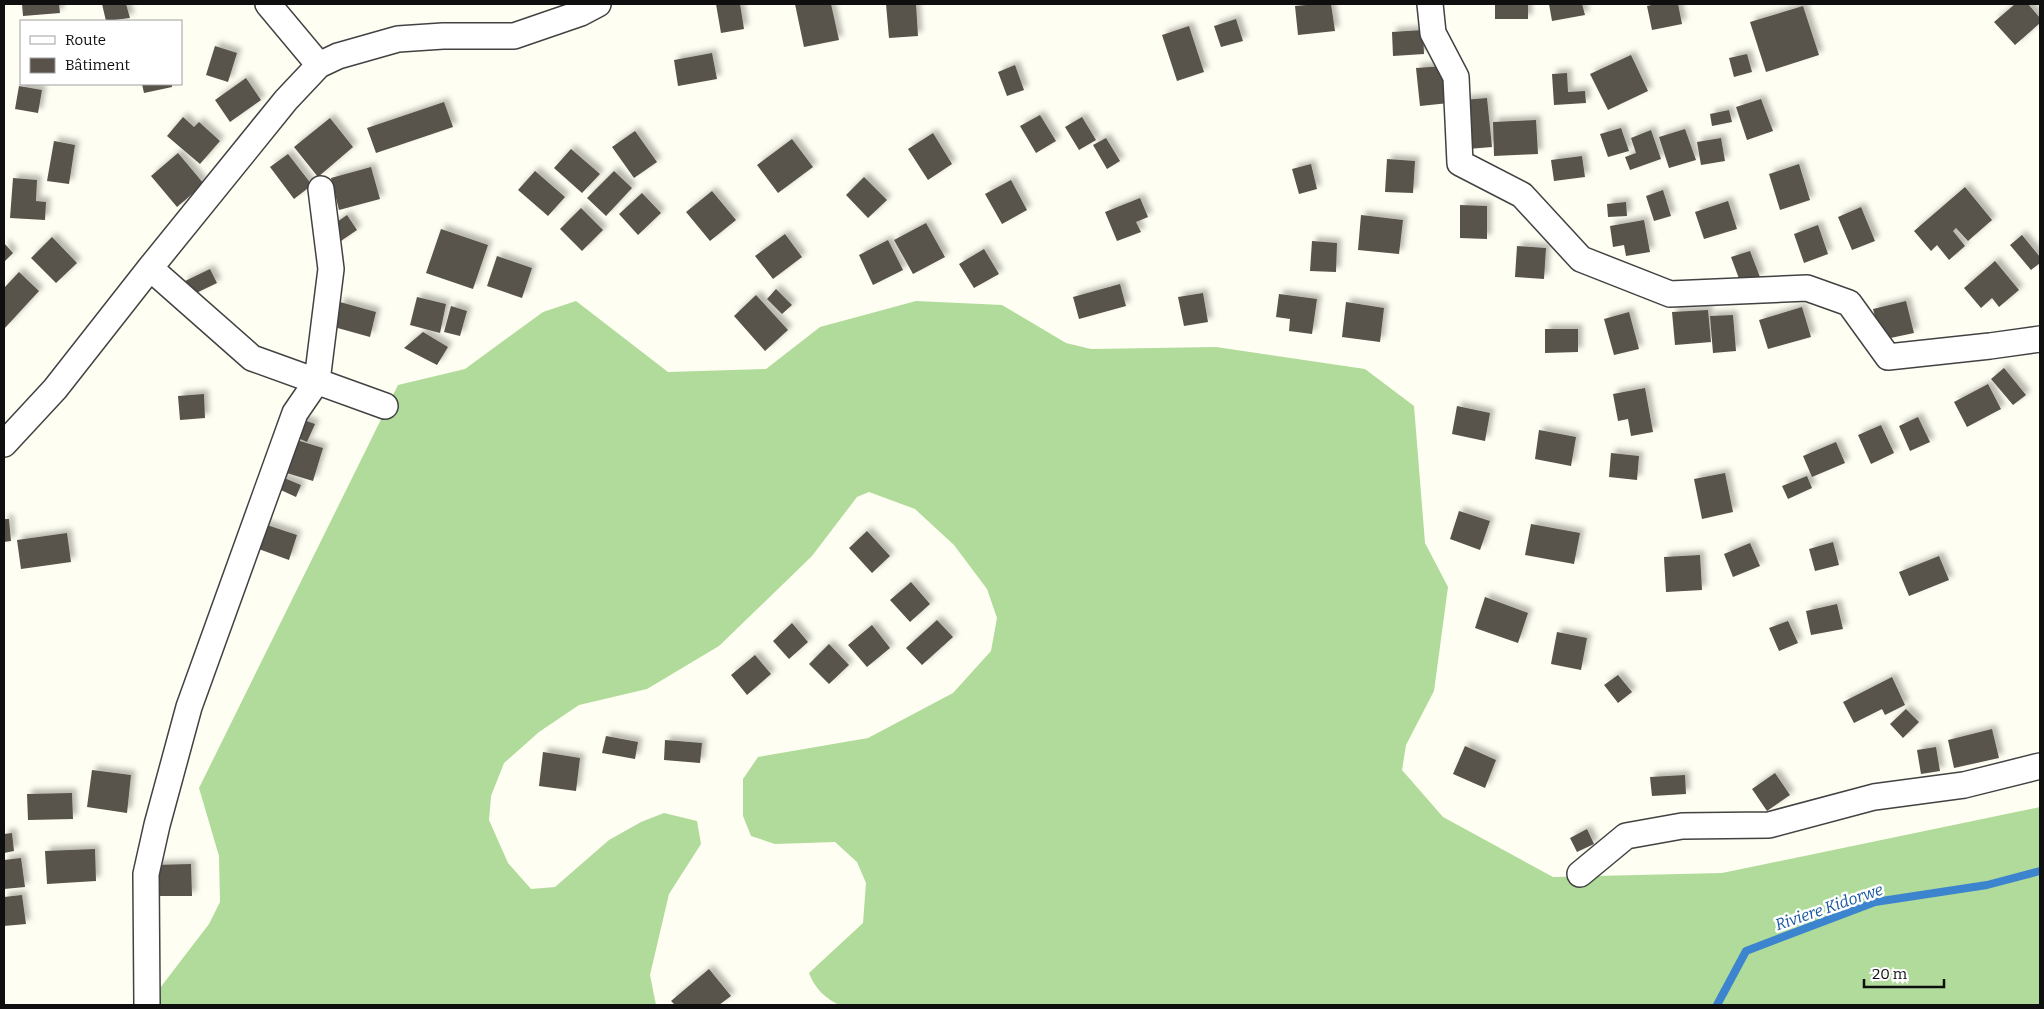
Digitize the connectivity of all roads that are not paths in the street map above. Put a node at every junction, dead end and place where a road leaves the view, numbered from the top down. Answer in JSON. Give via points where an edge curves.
{"nodes":[{"id":1,"x":268,"y":4,"type":"edge"},
{"id":2,"x":598,"y":4,"type":"edge"},
{"id":3,"x":1430,"y":4,"type":"edge"},
{"id":4,"x":319,"y":65,"type":"junction"},
{"id":5,"x":321,"y":189,"type":"dead end"},
{"id":6,"x":150,"y":268,"type":"junction"},
{"id":7,"x":2040,"y":339,"type":"edge"},
{"id":8,"x":317,"y":382,"type":"junction"},
{"id":9,"x":386,"y":406,"type":"dead end"},
{"id":10,"x":4,"y":444,"type":"edge"},
{"id":11,"x":2040,"y":766,"type":"edge"},
{"id":12,"x":1580,"y":874,"type":"dead end"},
{"id":13,"x":147,"y":1005,"type":"edge"}],
"edges":[{"from":1,"to":4,"type":"street"},
{"from":2,"to":4,"type":"street","via":[[514,36],[398,39],[338,56]]},
{"from":3,"to":7,"type":"street","via":[[1433,32],[1456,77],[1460,163],[1522,195],[1581,259],[1670,294],[1807,288],[1849,303],[1888,357]]},
{"from":4,"to":6,"type":"street","via":[[286,100]]},
{"from":5,"to":8,"type":"street","via":[[331,268]]},
{"from":6,"to":8,"type":"street","via":[[252,358]]},
{"from":6,"to":10,"type":"street","via":[[55,389]]},
{"from":8,"to":9,"type":"street"},
{"from":8,"to":13,"type":"street","via":[[295,413],[186,716],[146,874]]},
{"from":11,"to":12,"type":"street","via":[[1964,784],[1874,797],[1769,825],[1682,826],[1626,836]]}]}
